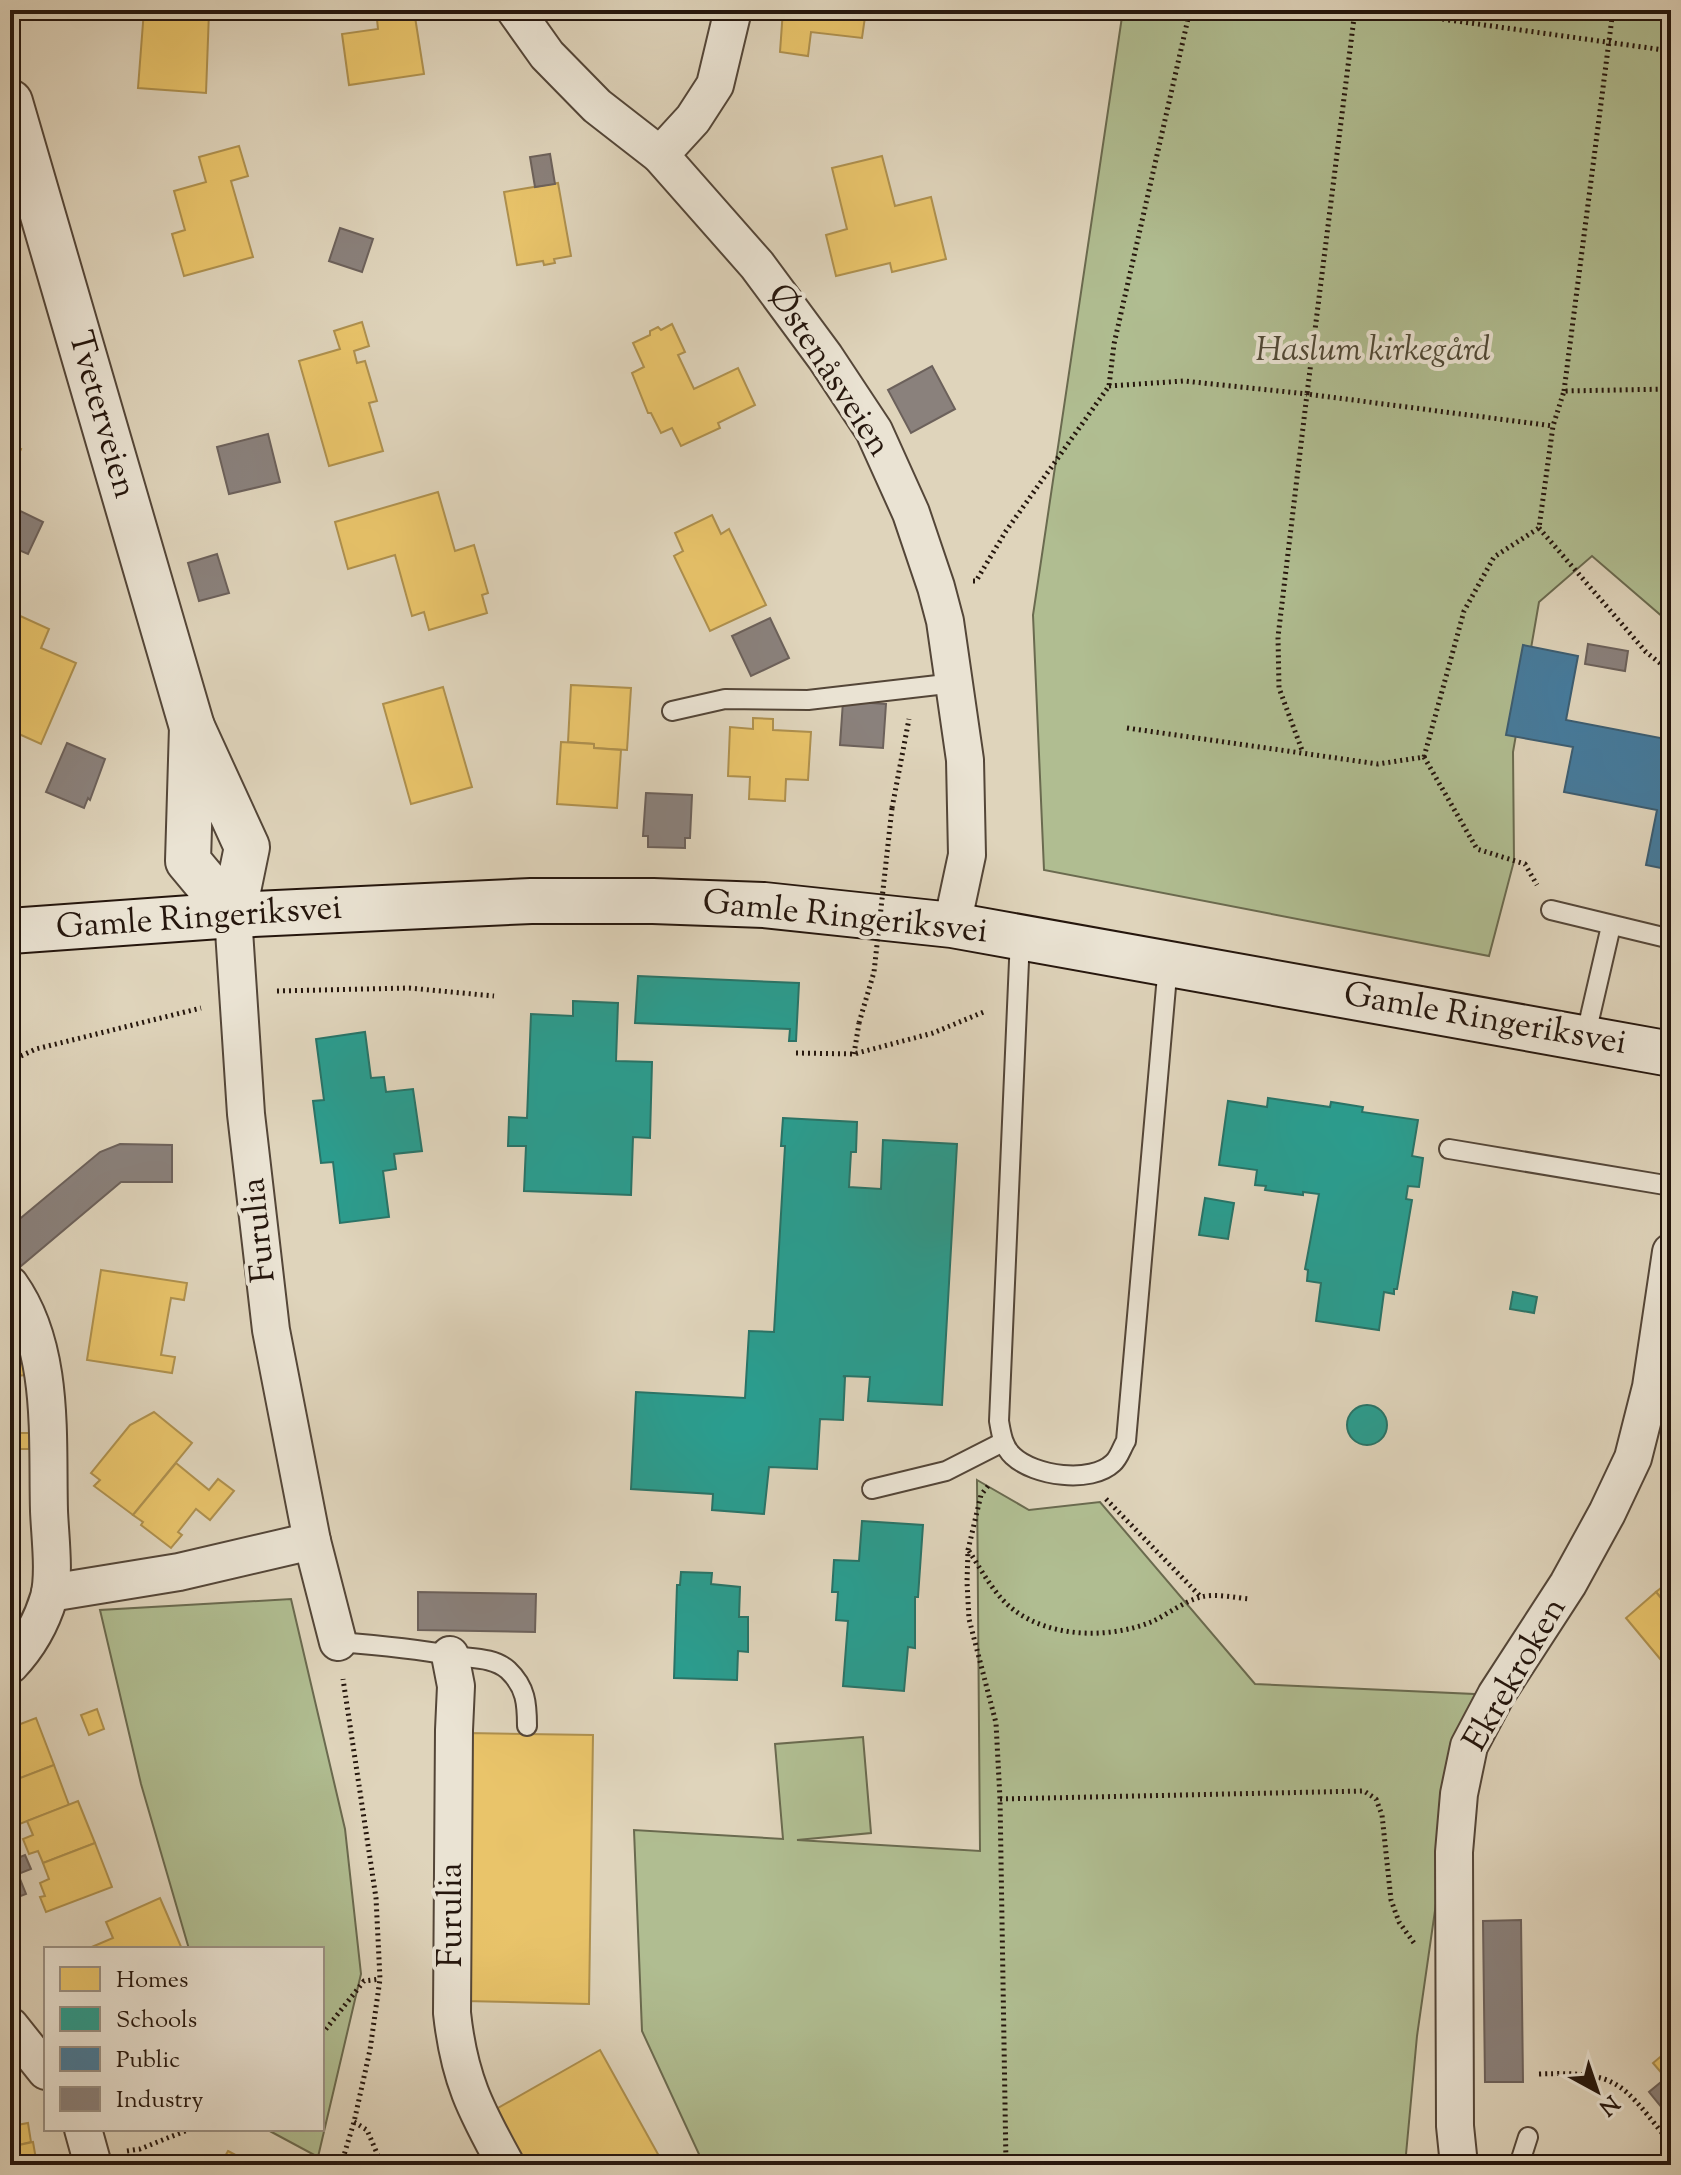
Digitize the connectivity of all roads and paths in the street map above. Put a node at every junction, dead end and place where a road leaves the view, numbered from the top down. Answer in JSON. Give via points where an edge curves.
{"nodes":[{"id":1,"x":515,"y":10,"type":"edge"},
{"id":2,"x":733,"y":10,"type":"edge"},
{"id":3,"x":1190,"y":10,"type":"edge"},
{"id":4,"x":1355,"y":10,"type":"edge"},
{"id":5,"x":1377,"y":10,"type":"edge"},
{"id":6,"x":1613,"y":10,"type":"edge"},
{"id":7,"x":1609,"y":42,"type":"junction"},
{"id":8,"x":1671,"y":51,"type":"edge"},
{"id":9,"x":10,"y":102,"type":"edge"},
{"id":10,"x":660,"y":155,"type":"junction"},
{"id":11,"x":1109,"y":386,"type":"junction"},
{"id":12,"x":1671,"y":389,"type":"edge"},
{"id":13,"x":1564,"y":391,"type":"junction"},
{"id":14,"x":1307,"y":394,"type":"junction"},
{"id":15,"x":1553,"y":426,"type":"junction"},
{"id":16,"x":1539,"y":528,"type":"junction"},
{"id":17,"x":936,"y":587,"type":"junction"},
{"id":18,"x":1671,"y":672,"type":"edge"},
{"id":19,"x":940,"y":684,"type":"junction"},
{"id":20,"x":672,"y":711,"type":"dead end"},
{"id":21,"x":1127,"y":728,"type":"dead end"},
{"id":22,"x":1303,"y":753,"type":"junction"},
{"id":23,"x":1424,"y":757,"type":"junction"},
{"id":24,"x":1551,"y":910,"type":"joint"},
{"id":25,"x":233,"y":915,"type":"junction"},
{"id":26,"x":952,"y":925,"type":"junction"},
{"id":27,"x":1611,"y":926,"type":"junction"},
{"id":28,"x":10,"y":931,"type":"edge"},
{"id":29,"x":1020,"y":938,"type":"junction"},
{"id":30,"x":1671,"y":939,"type":"edge"},
{"id":31,"x":1168,"y":964,"type":"junction"},
{"id":32,"x":494,"y":996,"type":"dead end"},
{"id":33,"x":238,"y":998,"type":"junction"},
{"id":34,"x":1017,"y":998,"type":"junction"},
{"id":35,"x":1585,"y":1038,"type":"junction"},
{"id":36,"x":796,"y":1053,"type":"dead end"},
{"id":37,"x":854,"y":1054,"type":"junction"},
{"id":38,"x":1671,"y":1054,"type":"edge"},
{"id":39,"x":10,"y":1061,"type":"edge"},
{"id":40,"x":1449,"y":1149,"type":"dead end"},
{"id":41,"x":1671,"y":1186,"type":"edge"},
{"id":42,"x":1671,"y":1252,"type":"edge"},
{"id":43,"x":10,"y":1285,"type":"edge"},
{"id":44,"x":1007,"y":1448,"type":"junction"},
{"id":45,"x":1090,"y":1475,"type":"junction"},
{"id":46,"x":872,"y":1489,"type":"dead end"},
{"id":47,"x":312,"y":1541,"type":"junction"},
{"id":48,"x":968,"y":1550,"type":"junction"},
{"id":49,"x":50,"y":1593,"type":"junction"},
{"id":50,"x":1201,"y":1597,"type":"junction"},
{"id":51,"x":1250,"y":1599,"type":"dead end"},
{"id":52,"x":338,"y":1642,"type":"junction"},
{"id":53,"x":450,"y":1655,"type":"junction"},
{"id":54,"x":10,"y":1665,"type":"edge"},
{"id":55,"x":527,"y":1726,"type":"dead end"},
{"id":56,"x":1000,"y":1799,"type":"junction"},
{"id":57,"x":1453,"y":1963,"type":"junction"},
{"id":58,"x":380,"y":1979,"type":"junction"},
{"id":59,"x":10,"y":2026,"type":"edge"},
{"id":60,"x":324,"y":2031,"type":"edge"},
{"id":61,"x":44,"y":2068,"type":"edge"},
{"id":62,"x":1539,"y":2074,"type":"dead end"},
{"id":63,"x":354,"y":2122,"type":"junction"},
{"id":64,"x":185,"y":2131,"type":"edge"},
{"id":65,"x":1528,"y":2137,"type":"dead end"},
{"id":66,"x":1671,"y":2144,"type":"edge"},
{"id":67,"x":89,"y":2150,"type":"edge"},
{"id":68,"x":341,"y":2165,"type":"edge"},
{"id":69,"x":382,"y":2165,"type":"edge"},
{"id":70,"x":506,"y":2165,"type":"edge"},
{"id":71,"x":1006,"y":2165,"type":"edge"},
{"id":72,"x":1459,"y":2165,"type":"edge"},
{"id":73,"x":1519,"y":2165,"type":"edge"}],
"edges":[{"from":1,"to":10,"type":"street","name":"Østenåsveien","via":[[547,55],[597,106]]},
{"from":2,"to":10,"type":"street","via":[[715,85]]},
{"from":3,"to":11,"type":"path"},
{"from":4,"to":14,"type":"path"},
{"from":5,"to":7,"type":"path"},
{"from":6,"to":7,"type":"path"},
{"from":7,"to":8,"type":"path"},
{"from":7,"to":13,"type":"path"},
{"from":9,"to":25,"type":"main road","name":"Tveterveien","via":[[192,727],[247,847]]},
{"from":10,"to":17,"type":"street","name":"Østenåsveien","via":[[757,265],[874,431],[911,513]]},
{"from":11,"to":14,"type":"path","via":[[1184,381]]},
{"from":11,"to":17,"type":"path","via":[[976,581]]},
{"from":12,"to":13,"type":"path"},
{"from":13,"to":15,"type":"path"},
{"from":14,"to":15,"type":"path"},
{"from":14,"to":22,"type":"path","via":[[1278,637],[1279,688]]},
{"from":15,"to":16,"type":"path"},
{"from":16,"to":18,"type":"path","via":[[1646,652]]},
{"from":16,"to":23,"type":"path","via":[[1494,557],[1464,611]]},
{"from":17,"to":19,"type":"street","name":"Østenåsveien"},
{"from":19,"to":20,"type":"lane","via":[[808,700],[725,699]]},
{"from":19,"to":26,"type":"street","name":"Østenåsveien","via":[[965,760],[967,855]]},
{"from":19,"to":37,"type":"path","bridge":true,"via":[[906,726],[874,972]]},
{"from":21,"to":22,"type":"path"},
{"from":22,"to":23,"type":"path","via":[[1378,764]]},
{"from":23,"to":24,"type":"path","via":[[1477,849],[1525,864]]},
{"from":24,"to":27,"type":"lane"},
{"from":25,"to":26,"type":"main road","name":"Gamle Ringeriksvei","via":[[531,901],[653,901],[764,905]]},
{"from":25,"to":28,"type":"main road","name":"Gamle Ringeriksvei"},
{"from":25,"to":33,"type":"street","name":"Furulia"},
{"from":26,"to":29,"type":"main road","name":"Gamle Ringeriksvei"},
{"from":27,"to":30,"type":"lane"},
{"from":27,"to":35,"type":"lane"},
{"from":29,"to":31,"type":"main road","name":"Gamle Ringeriksvei"},
{"from":29,"to":34,"type":"lane"},
{"from":31,"to":35,"type":"main road","name":"Gamle Ringeriksvei"},
{"from":31,"to":45,"type":"lane","via":[[1126,1441],[1113,1463]]},
{"from":32,"to":33,"type":"path","via":[[409,988],[278,991]]},
{"from":33,"to":39,"type":"path","via":[[36,1049]]},
{"from":33,"to":47,"type":"street","name":"Furulia","via":[[271,1330]]},
{"from":34,"to":37,"type":"path","via":[[933,1033]]},
{"from":34,"to":44,"type":"lane","via":[[999,1421]]},
{"from":35,"to":38,"type":"main road","name":"Gamle Ringeriksvei"},
{"from":36,"to":37,"type":"path"},
{"from":40,"to":41,"type":"lane"},
{"from":42,"to":57,"type":"street","name":"Ekrekroken","via":[[1651,1387],[1633,1458],[1568,1584],[1469,1746],[1454,1852]]},
{"from":43,"to":49,"type":"street","via":[[36,1343],[45,1391]]},
{"from":44,"to":45,"type":"lane","via":[[1043,1472]]},
{"from":44,"to":46,"type":"lane","via":[[946,1471]]},
{"from":44,"to":48,"type":"path","via":[[981,1495]]},
{"from":45,"to":50,"type":"path","via":[[1105,1499]]},
{"from":47,"to":49,"type":"street","via":[[179,1572]]},
{"from":47,"to":52,"type":"street","name":"Furulia"},
{"from":48,"to":50,"type":"path","via":[[1014,1610],[1075,1633],[1150,1623]]},
{"from":48,"to":56,"type":"path","via":[[969,1619],[996,1723]]},
{"from":49,"to":54,"type":"street","via":[[39,1626]]},
{"from":50,"to":51,"type":"path"},
{"from":52,"to":53,"type":"lane"},
{"from":52,"to":58,"type":"path","via":[[376,1898]]},
{"from":53,"to":55,"type":"lane","via":[[491,1660],[507,1669],[527,1699]]},
{"from":53,"to":70,"type":"street","name":"Furulia","via":[[456,1686],[456,2051],[467,2089]]},
{"from":56,"to":57,"type":"path","via":[[1364,1791],[1376,1799],[1382,1815],[1391,1900],[1399,1922],[1414,1943]]},
{"from":56,"to":71,"type":"path"},
{"from":57,"to":72,"type":"street","name":"Ekrekroken"},
{"from":58,"to":60,"type":"path","via":[[364,1981]]},
{"from":58,"to":63,"type":"path"},
{"from":59,"to":61,"type":"street"},
{"from":62,"to":66,"type":"path","via":[[1607,2077],[1632,2096]]},
{"from":63,"to":68,"type":"path"},
{"from":63,"to":69,"type":"path","via":[[367,2130]]},
{"from":64,"to":67,"type":"path","via":[[140,2149]]},
{"from":65,"to":73,"type":"lane"}]}
